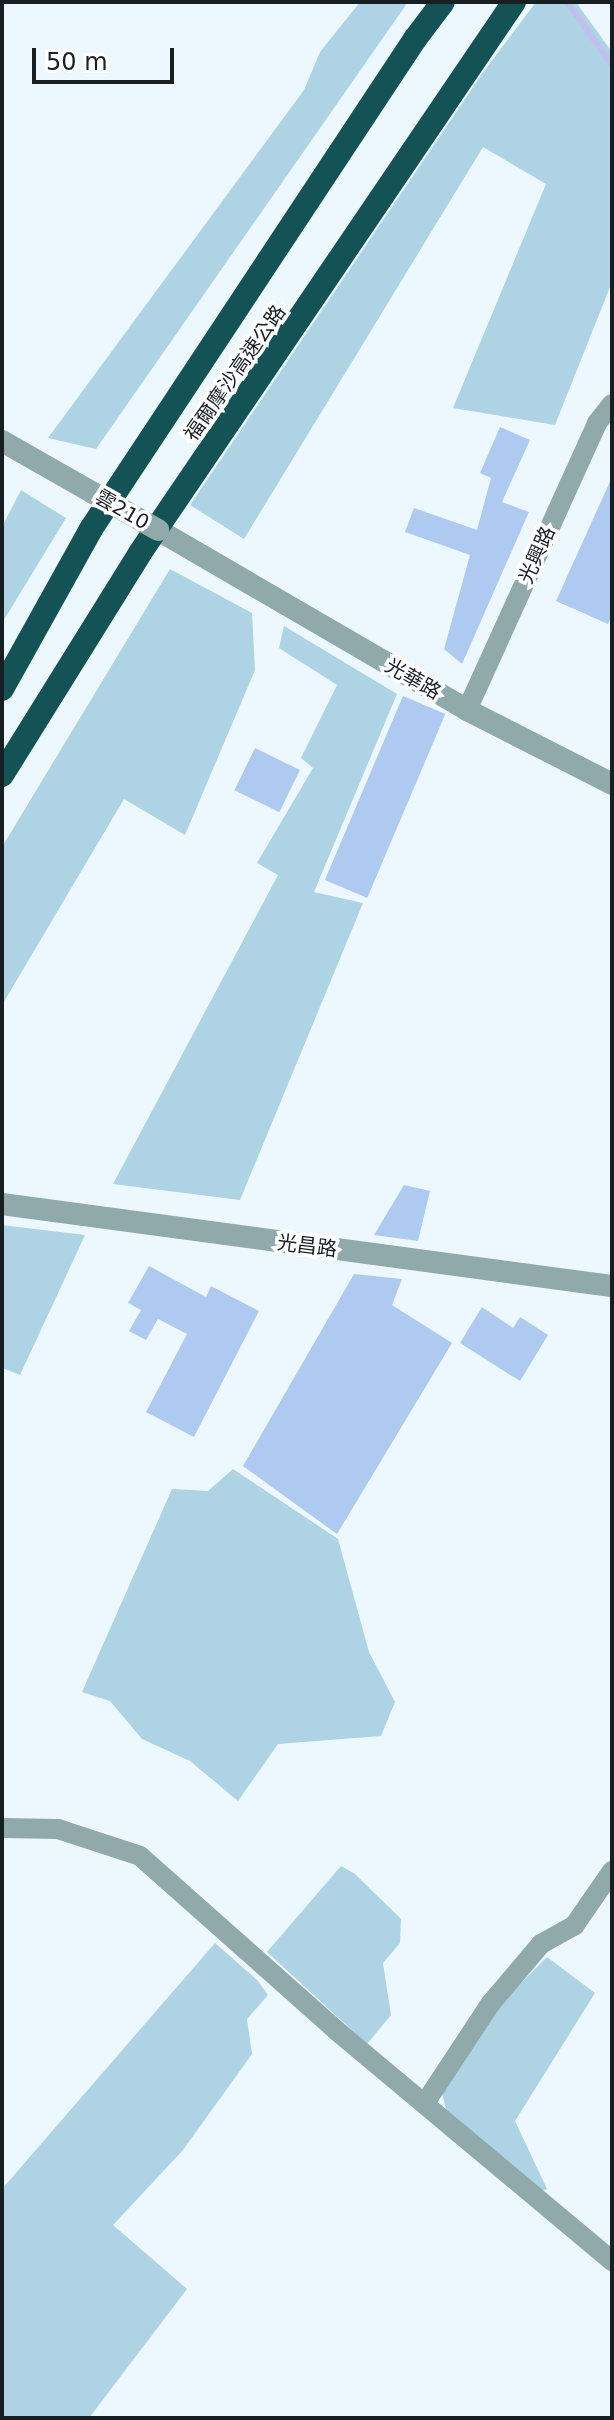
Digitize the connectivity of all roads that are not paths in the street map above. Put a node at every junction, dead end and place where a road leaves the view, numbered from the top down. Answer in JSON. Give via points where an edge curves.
{"nodes":[{"id":1,"x":443,"y":2,"type":"edge"},
{"id":2,"x":514,"y":2,"type":"edge"},
{"id":3,"x":612,"y":404,"type":"edge"},
{"id":4,"x":2,"y":441,"type":"edge"},
{"id":5,"x":219,"y":565,"type":"joint"},
{"id":6,"x":2,"y":689,"type":"edge"},
{"id":7,"x":467,"y":710,"type":"junction"},
{"id":8,"x":2,"y":775,"type":"edge"},
{"id":9,"x":612,"y":784,"type":"edge"},
{"id":10,"x":2,"y":1204,"type":"edge"},
{"id":11,"x":612,"y":1286,"type":"edge"},
{"id":12,"x":2,"y":1828,"type":"edge"},
{"id":13,"x":612,"y":1871,"type":"edge"},
{"id":14,"x":425,"y":2103,"type":"junction"},
{"id":15,"x":612,"y":2261,"type":"edge"}],
"edges":[{"from":1,"to":6,"type":"highway","name":"福爾摩沙高速公路","via":[[91,529]]},
{"from":2,"to":8,"type":"highway","name":"福爾摩沙高速公路","via":[[140,553]]},
{"from":3,"to":7,"type":"street","name":"光興路","via":[[597,423]]},
{"from":4,"to":5,"type":"street","name":"雲210","number":"雲210","bridge":true},
{"from":5,"to":7,"type":"street","name":"光華路","number":"雲210"},
{"from":7,"to":9,"type":"street","name":"光華路","number":"雲210"},
{"from":10,"to":11,"type":"street","name":"光昌路"},
{"from":12,"to":14,"type":"street","via":[[58,1829],[140,1856]]},
{"from":13,"to":14,"type":"street","via":[[574,1926],[541,1944],[491,2003]]},
{"from":14,"to":15,"type":"street"}]}
